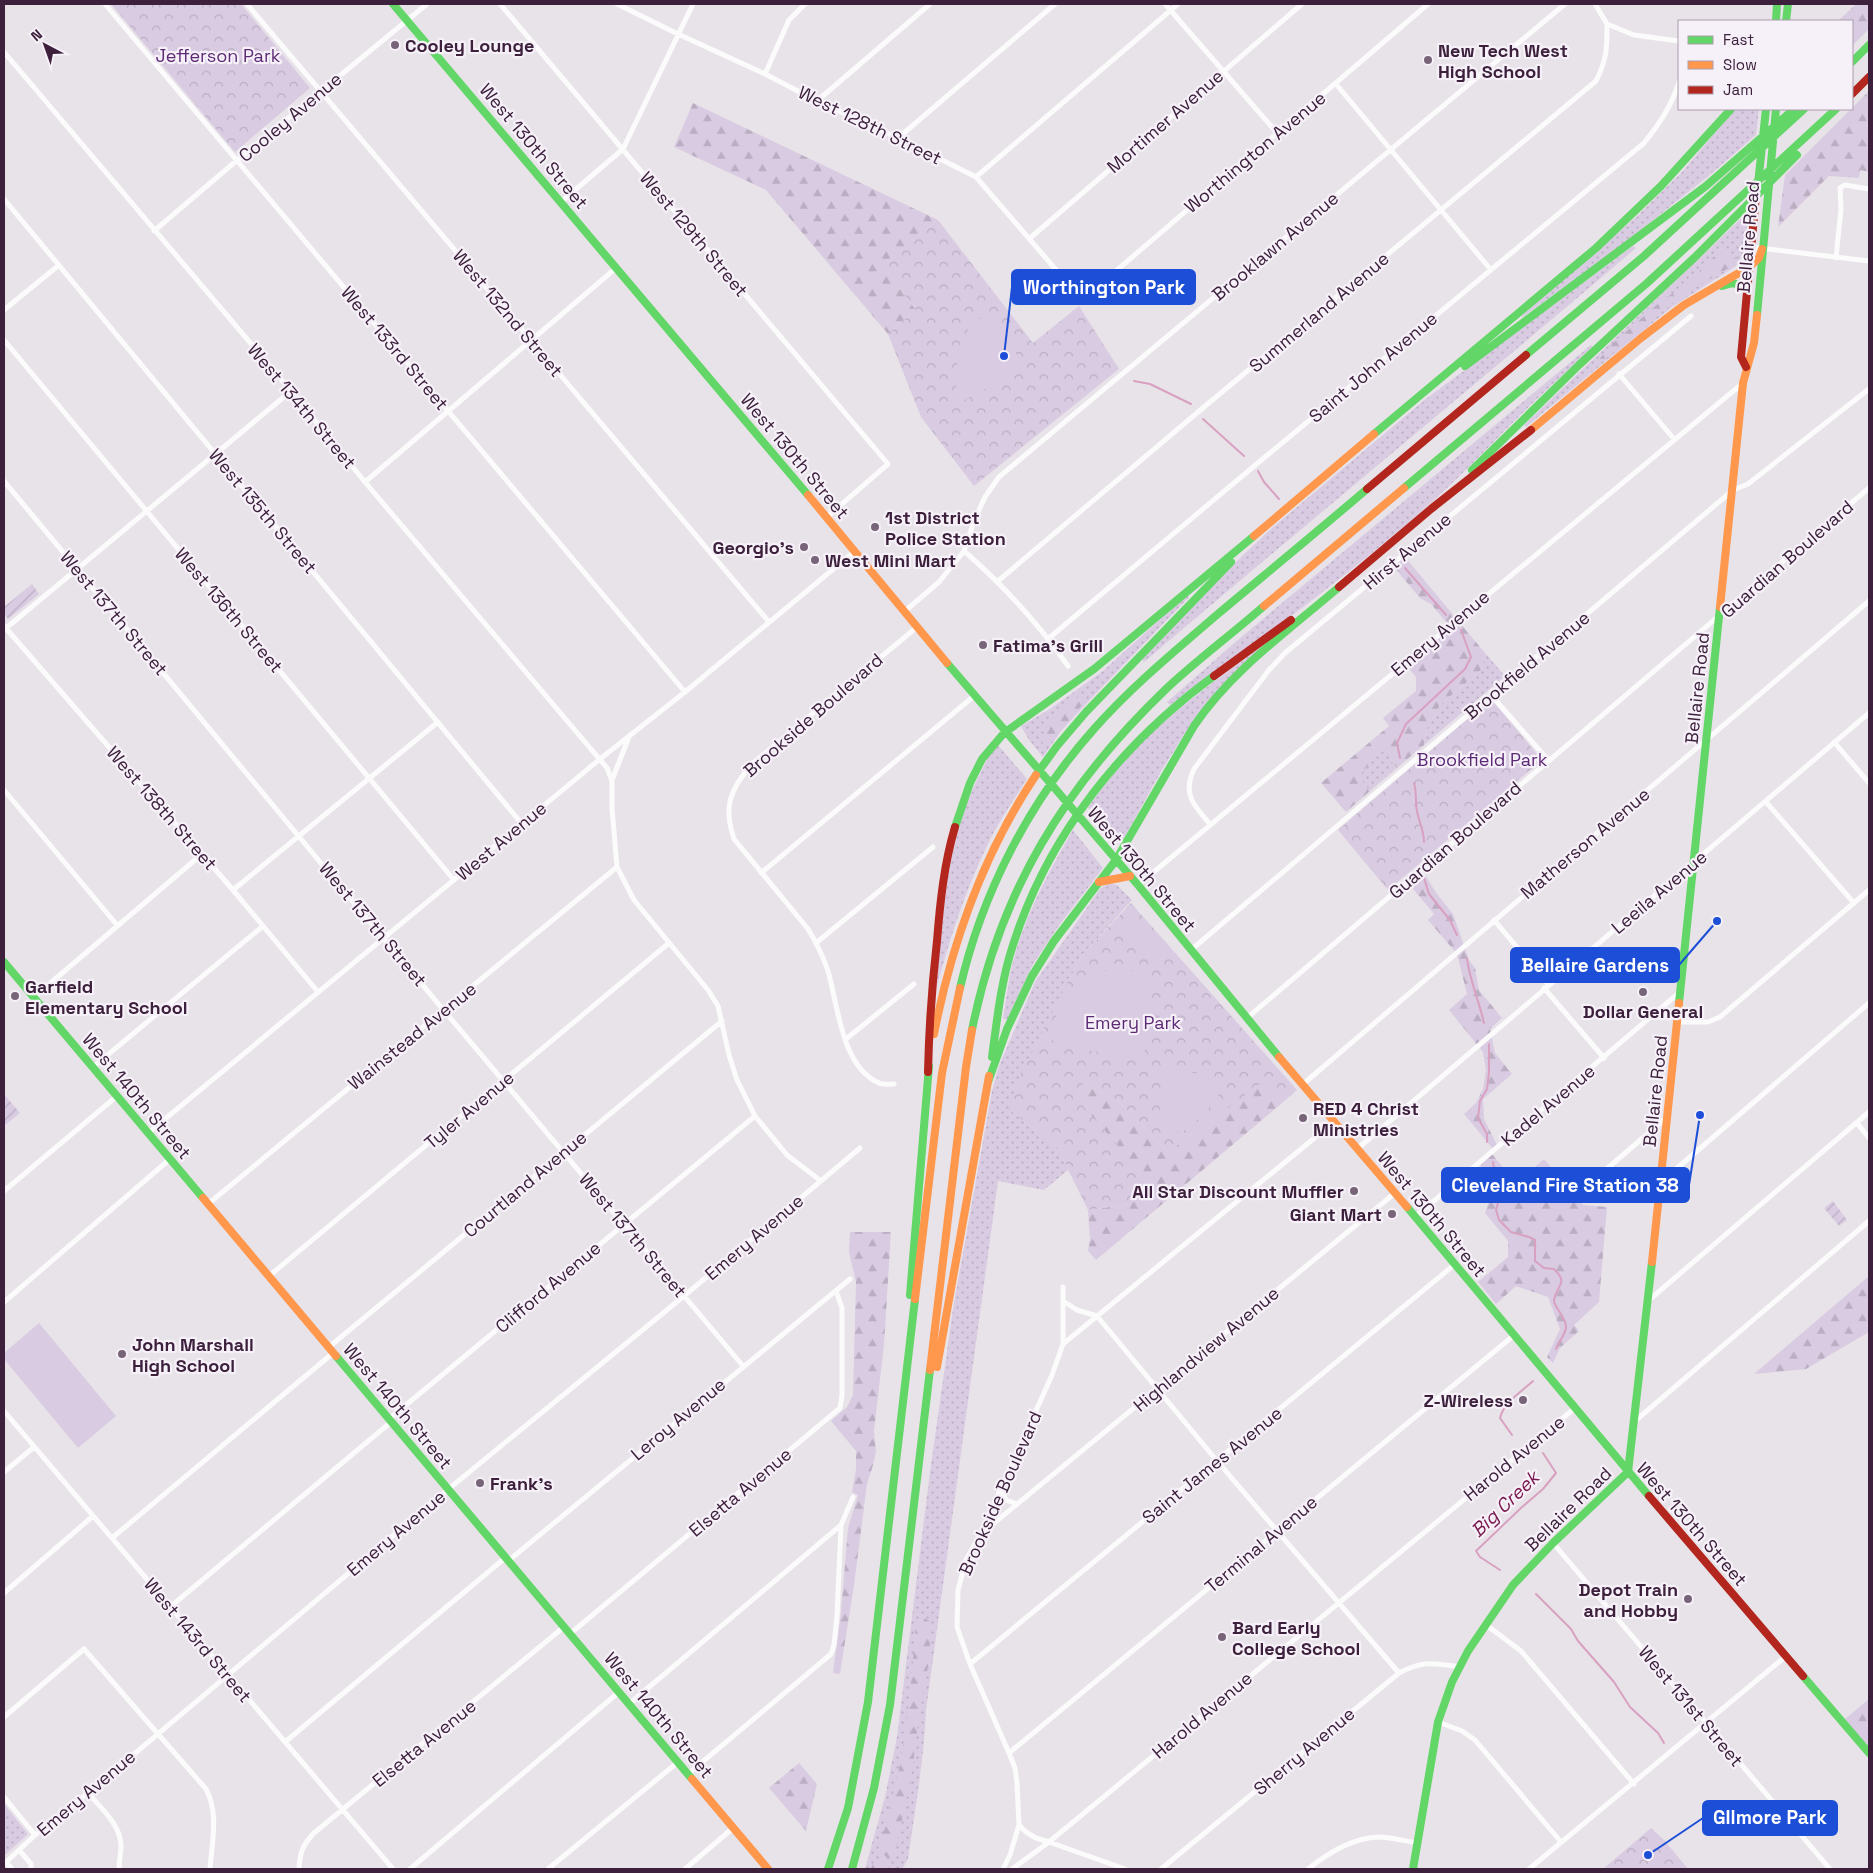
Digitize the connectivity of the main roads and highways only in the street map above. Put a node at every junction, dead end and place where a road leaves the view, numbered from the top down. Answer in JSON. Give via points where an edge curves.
{"nodes":[{"id":1,"x":393,"y":4,"type":"edge"},
{"id":2,"x":1777,"y":4,"type":"edge"},
{"id":3,"x":1788,"y":4,"type":"edge"},
{"id":4,"x":1776,"y":20,"type":"edge"},
{"id":5,"x":1786,"y":20,"type":"edge"},
{"id":6,"x":1869,"y":45,"type":"edge"},
{"id":7,"x":1853,"y":61,"type":"edge"},
{"id":8,"x":1869,"y":76,"type":"edge"},
{"id":9,"x":1853,"y":92,"type":"edge"},
{"id":10,"x":1730,"y":110,"type":"edge"},
{"id":11,"x":1766,"y":110,"type":"edge"},
{"id":12,"x":1776,"y":110,"type":"edge"},
{"id":13,"x":1793,"y":110,"type":"edge"},
{"id":14,"x":1803,"y":110,"type":"edge"},
{"id":15,"x":1836,"y":110,"type":"edge"},
{"id":16,"x":1836,"y":110,"type":"edge"},
{"id":17,"x":1762,"y":249,"type":"junction"},
{"id":18,"x":1749,"y":267,"type":"junction"},
{"id":19,"x":1747,"y":288,"type":"junction"},
{"id":20,"x":1707,"y":292,"type":"junction"},
{"id":21,"x":1746,"y":367,"type":"junction"},
{"id":22,"x":1417,"y":400,"type":"junction"},
{"id":23,"x":1431,"y":509,"type":"junction"},
{"id":24,"x":1258,"y":534,"type":"junction"},
{"id":25,"x":1371,"y":560,"type":"junction"},
{"id":26,"x":1005,"y":732,"type":"junction"},
{"id":27,"x":1116,"y":860,"type":"junction"},
{"id":28,"x":1130,"y":876,"type":"junction"},
{"id":29,"x":1099,"y":882,"type":"junction"},
{"id":30,"x":4,"y":962,"type":"edge"},
{"id":31,"x":928,"y":1072,"type":"junction"},
{"id":32,"x":988,"y":1082,"type":"junction"},
{"id":33,"x":904,"y":1401,"type":"junction"},
{"id":34,"x":922,"y":1437,"type":"junction"},
{"id":35,"x":1628,"y":1472,"type":"junction"},
{"id":36,"x":1869,"y":1753,"type":"edge"},
{"id":37,"x":768,"y":1869,"type":"edge"},
{"id":38,"x":828,"y":1869,"type":"edge"},
{"id":39,"x":852,"y":1869,"type":"edge"},
{"id":40,"x":1413,"y":1869,"type":"edge"}],
"edges":[{"from":1,"to":26,"type":"main road","name":"West 130th Street"},
{"from":2,"to":4,"type":"main road"},
{"from":3,"to":5,"type":"main road"},
{"from":6,"to":7,"type":"main road"},
{"from":8,"to":9,"type":"main road"},
{"from":10,"to":22,"type":"main road","via":[[1627,219]]},
{"from":11,"to":18,"type":"main road","name":"Bellaire Road"},
{"from":12,"to":17,"type":"main road","name":"Bellaire Road"},
{"from":13,"to":22,"type":"main road","via":[[1727,169],[1659,223]]},
{"from":14,"to":33,"type":"main road","via":[[1644,256],[1156,668],[1102,720],[1055,778],[999,874],[980,919],[957,994],[942,1073]]},
{"from":15,"to":23,"type":"main road","via":[[1741,213]]},
{"from":16,"to":34,"type":"main road","via":[[1646,284],[1167,688],[1114,741],[1076,787],[1044,836],[1014,893],[980,996],[966,1067]]},
{"from":17,"to":18,"type":"main road","via":[[1759,258]]},
{"from":17,"to":21,"type":"main road","name":"Bellaire Road","via":[[1754,343]]},
{"from":18,"to":19,"type":"main road","name":"Bellaire Road"},
{"from":18,"to":20,"type":"main road"},
{"from":19,"to":20,"type":"main road","via":[[1730,283]]},
{"from":19,"to":21,"type":"main road","name":"Bellaire Road","via":[[1742,357]]},
{"from":20,"to":23,"type":"main road","via":[[1668,316]]},
{"from":21,"to":35,"type":"main road","name":"Bellaire Road"},
{"from":22,"to":24,"type":"main road"},
{"from":23,"to":25,"type":"main road"},
{"from":24,"to":26,"type":"main road","via":[[1100,665]]},
{"from":24,"to":31,"type":"main road","via":[[1094,703],[1048,757],[1020,801],[986,865],[958,933],[939,1004]]},
{"from":25,"to":27,"type":"main road","via":[[1245,666],[1220,691],[1194,726]]},
{"from":25,"to":32,"type":"main road","via":[[1173,708],[1129,750],[1097,788],[1056,850],[1021,922],[1007,971]]},
{"from":26,"to":27,"type":"main road","name":"West 130th Street"},
{"from":26,"to":31,"type":"main road","via":[[972,781],[950,845],[940,902],[929,1014]]},
{"from":27,"to":28,"type":"main road","name":"West 130th Street"},
{"from":27,"to":29,"type":"main road"},
{"from":28,"to":29,"type":"main road"},
{"from":28,"to":35,"type":"main road","name":"West 130th Street"},
{"from":29,"to":32,"type":"main road","via":[[1032,976],[1007,1029]]},
{"from":30,"to":37,"type":"main road","name":"West 140th Street"},
{"from":31,"to":33,"type":"main road","via":[[912,1251]]},
{"from":32,"to":34,"type":"main road"},
{"from":33,"to":38,"type":"main road","via":[[860,1751],[847,1812]]},
{"from":34,"to":39,"type":"main road","via":[[882,1755]]},
{"from":35,"to":36,"type":"main road","name":"West 130th Street"},
{"from":35,"to":40,"type":"main road","name":"Bellaire Road","via":[[1513,1585],[1460,1667],[1438,1722]]}]}
